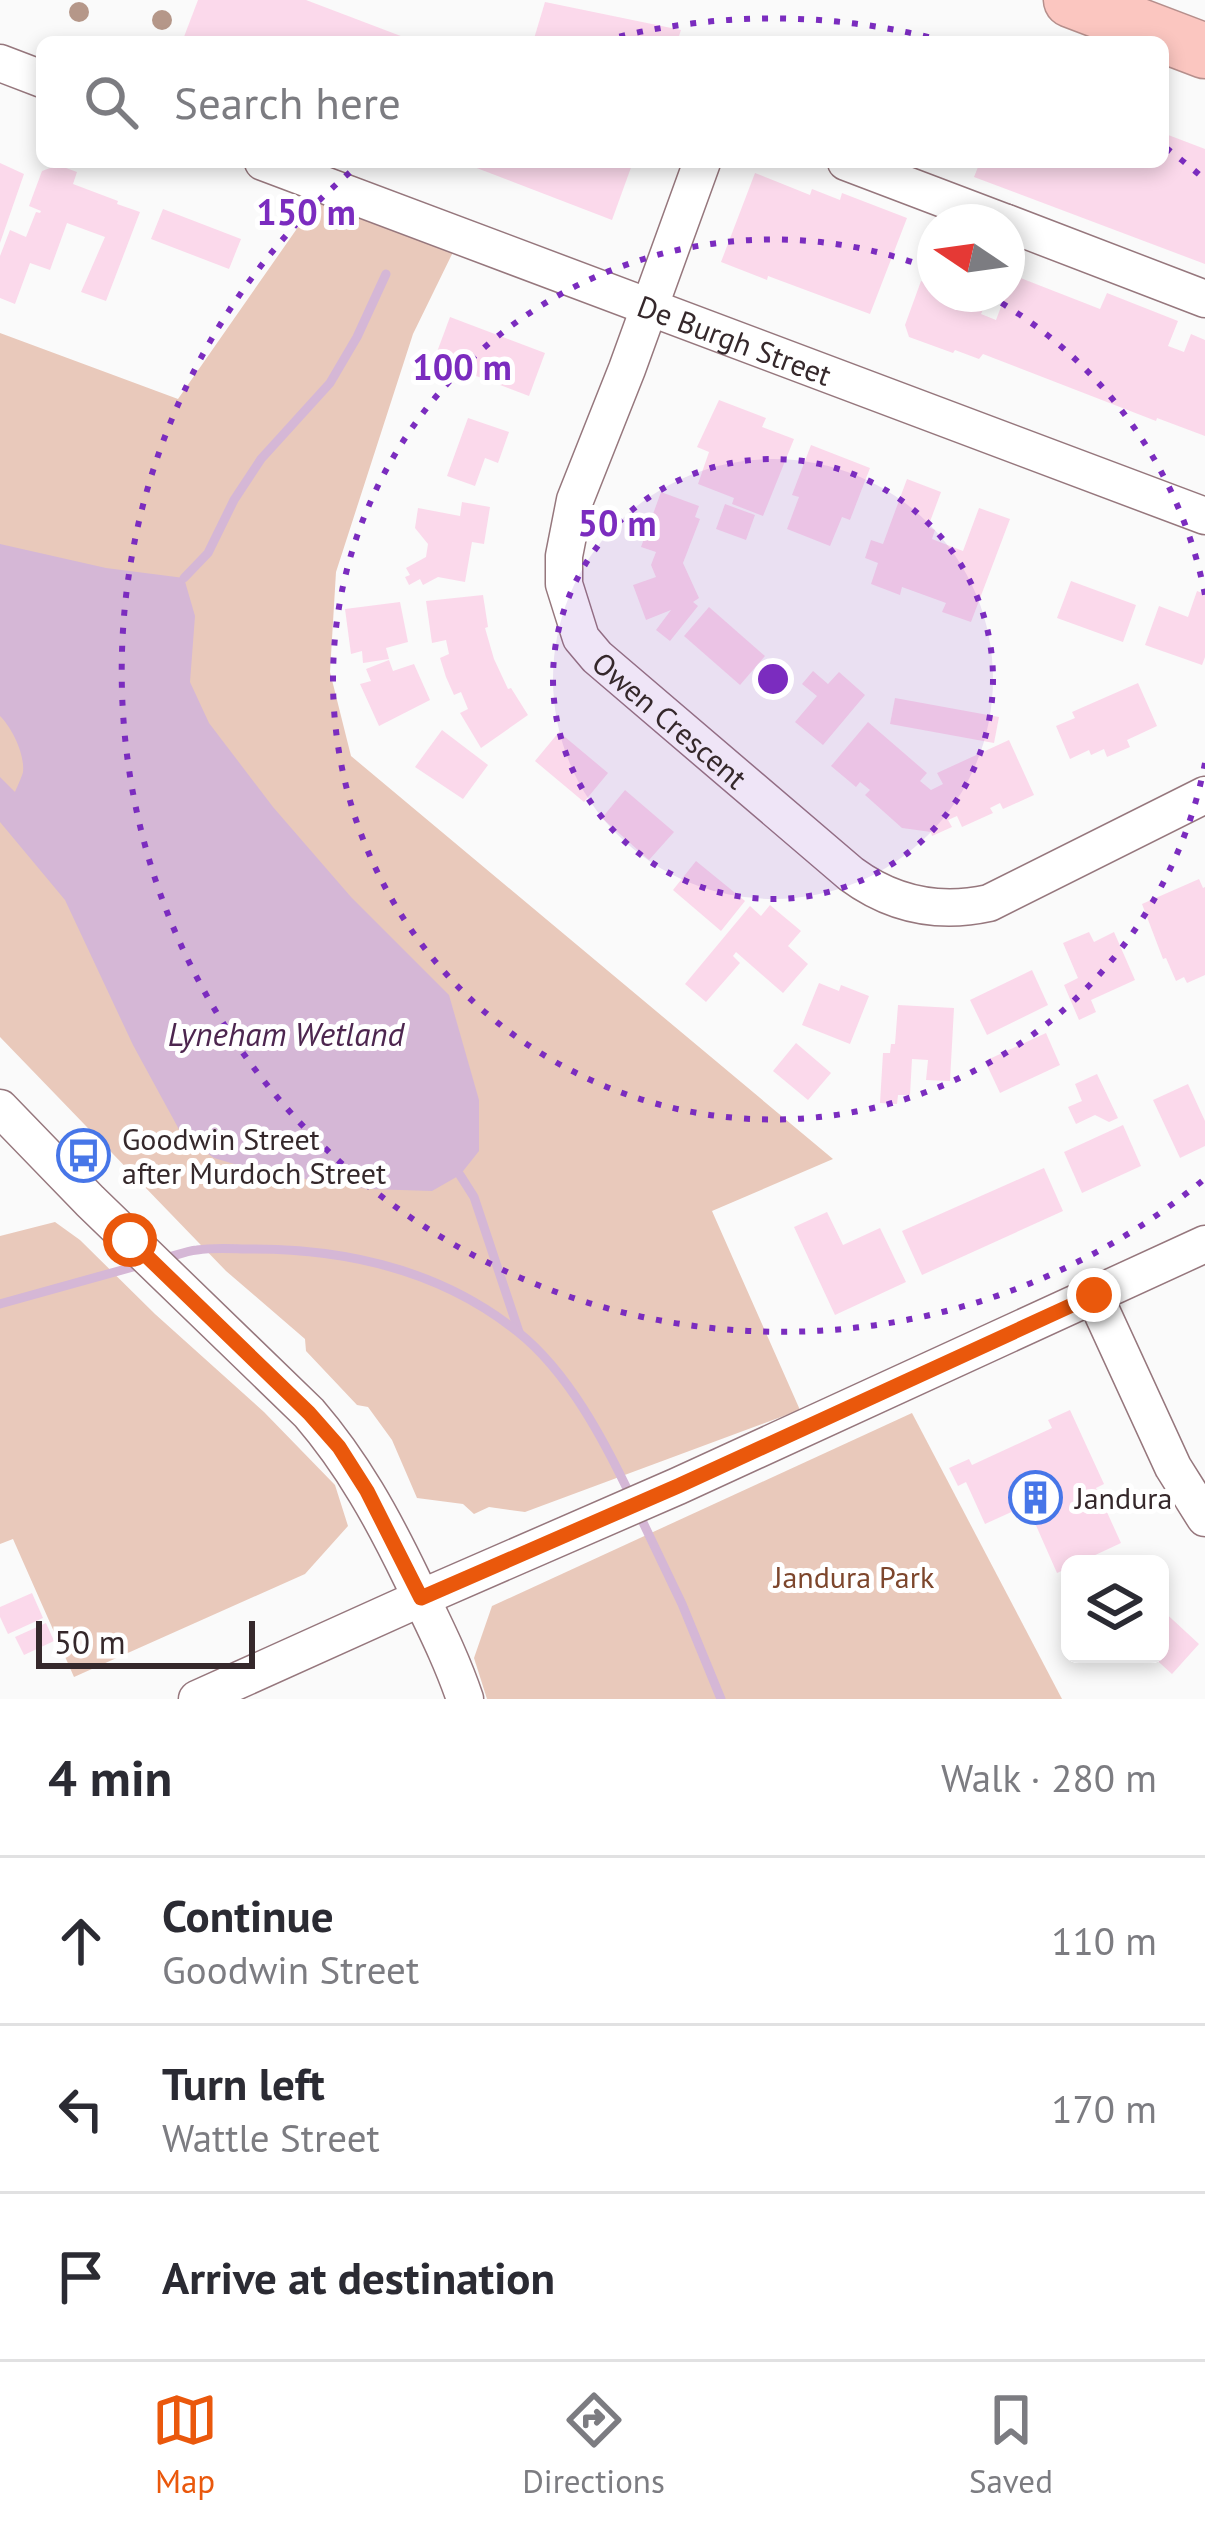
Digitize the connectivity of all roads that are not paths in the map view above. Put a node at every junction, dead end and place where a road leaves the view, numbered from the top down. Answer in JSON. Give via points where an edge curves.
{"nodes":[{"id":1,"x":1071,"y":0,"type":"edge"},
{"id":2,"x":1167,"y":36,"type":"edge"},
{"id":3,"x":1169,"y":37,"type":"edge"},
{"id":4,"x":1205,"y":50,"type":"edge"},
{"id":5,"x":0,"y":63,"type":"edge"},
{"id":6,"x":36,"y":77,"type":"edge"},
{"id":7,"x":279,"y":168,"type":"edge"},
{"id":8,"x":700,"y":168,"type":"edge"},
{"id":9,"x":862,"y":168,"type":"edge"},
{"id":10,"x":956,"y":204,"type":"edge"},
{"id":11,"x":1025,"y":230,"type":"edge"},
{"id":12,"x":1205,"y":298,"type":"edge"},
{"id":13,"x":648,"y":307,"type":"junction"},
{"id":14,"x":1205,"y":516,"type":"edge"},
{"id":15,"x":1205,"y":795,"type":"edge"},
{"id":16,"x":0,"y":1108,"type":"edge"},
{"id":17,"x":1205,"y":1244,"type":"edge"},
{"id":18,"x":1094,"y":1295,"type":"junction"},
{"id":19,"x":1205,"y":1517,"type":"edge"},
{"id":20,"x":421,"y":1598,"type":"junction"},
{"id":21,"x":197,"y":1699,"type":"edge"},
{"id":22,"x":465,"y":1699,"type":"edge"}],
"edges":[{"from":1,"to":2,"type":"highway"},
{"from":3,"to":4,"type":"highway"},
{"from":5,"to":6,"type":"street"},
{"from":7,"to":13,"type":"street","name":"De Burgh Street"},
{"from":8,"to":13,"type":"street","name":"Owen Crescent"},
{"from":9,"to":10,"type":"street"},
{"from":11,"to":12,"type":"street"},
{"from":13,"to":14,"type":"street","name":"De Burgh Street"},
{"from":13,"to":15,"type":"street","name":"Owen Crescent","via":[[575,500],[564,556],[581,638],[620,679],[850,874],[914,905],[989,902]]},
{"from":16,"to":20,"type":"street","via":[[339,1447]]},
{"from":17,"to":18,"type":"street"},
{"from":18,"to":19,"type":"street","via":[[1173,1468]]},
{"from":18,"to":20,"type":"street"},
{"from":20,"to":21,"type":"street"},
{"from":20,"to":22,"type":"street"}]}
